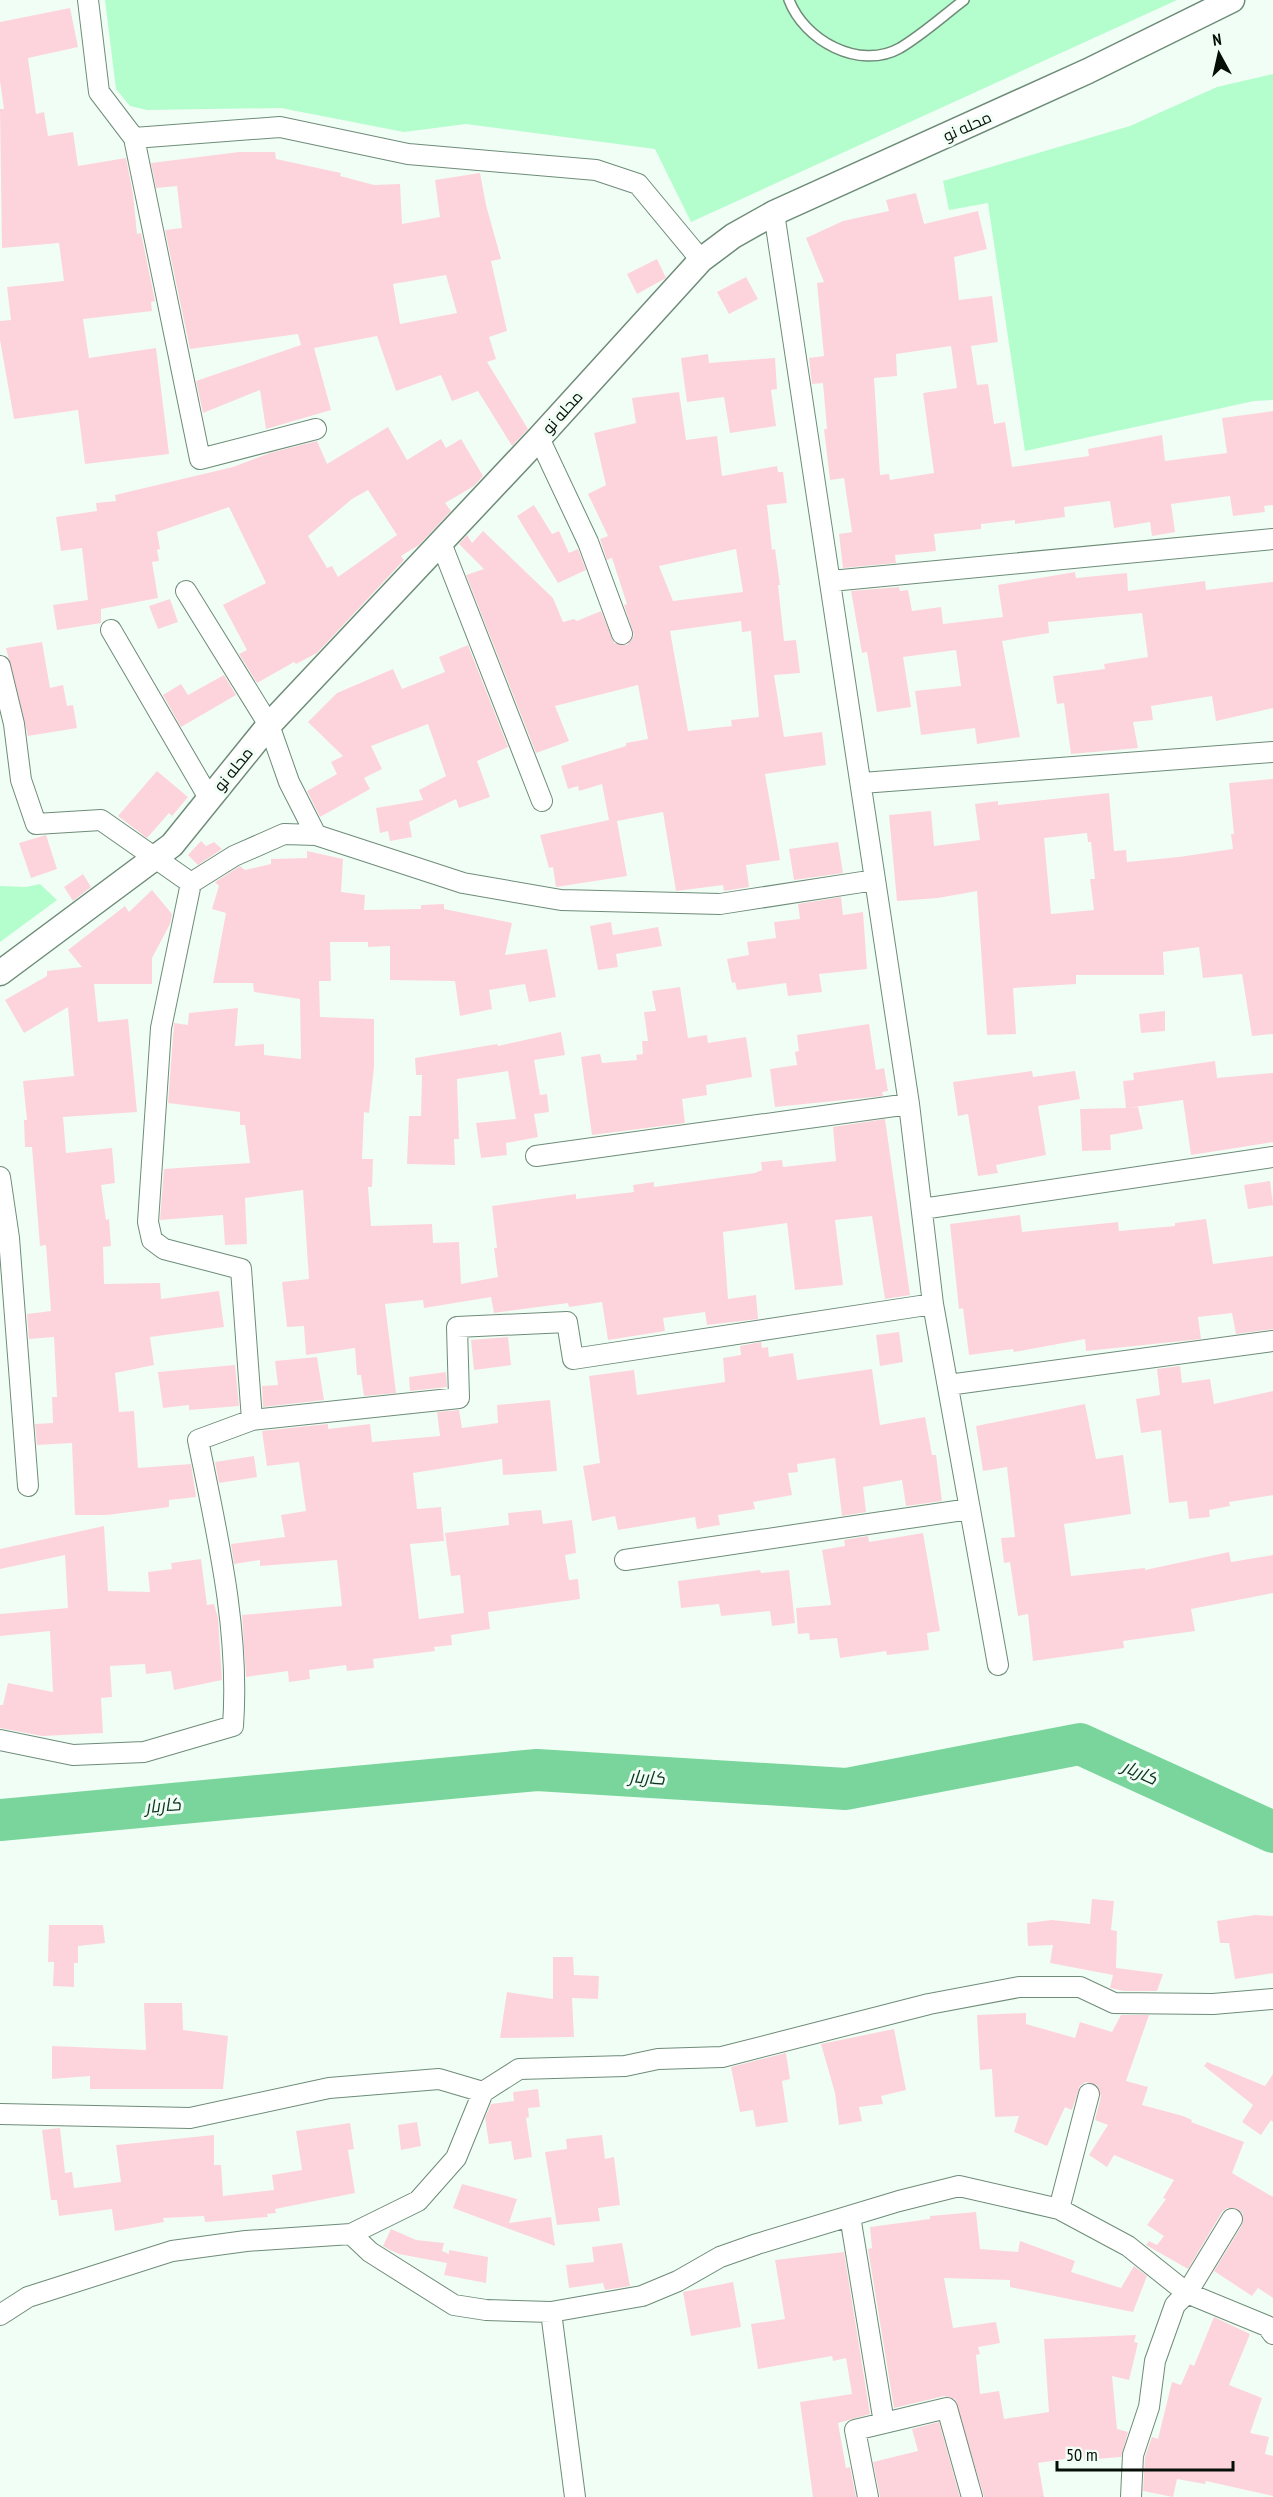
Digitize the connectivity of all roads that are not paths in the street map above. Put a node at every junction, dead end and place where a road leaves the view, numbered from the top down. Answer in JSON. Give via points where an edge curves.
{"nodes":[{"id":1,"x":88,"y":0,"type":"edge"},
{"id":2,"x":789,"y":0,"type":"edge"},
{"id":3,"x":963,"y":0,"type":"edge"},
{"id":4,"x":1232,"y":0,"type":"edge"},
{"id":5,"x":134,"y":138,"type":"junction"},
{"id":6,"x":774,"y":213,"type":"junction"},
{"id":7,"x":701,"y":260,"type":"junction"},
{"id":8,"x":316,"y":429,"type":"dead end"},
{"id":9,"x":539,"y":438,"type":"junction"},
{"id":10,"x":1273,"y":539,"type":"edge"},
{"id":11,"x":441,"y":543,"type":"junction"},
{"id":12,"x":831,"y":581,"type":"junction"},
{"id":13,"x":186,"y":591,"type":"dead end"},
{"id":14,"x":111,"y":630,"type":"dead end"},
{"id":15,"x":622,"y":634,"type":"dead end"},
{"id":16,"x":0,"y":666,"type":"edge"},
{"id":17,"x":269,"y":724,"type":"junction"},
{"id":18,"x":1273,"y":752,"type":"edge"},
{"id":19,"x":862,"y":783,"type":"junction"},
{"id":20,"x":209,"y":798,"type":"junction"},
{"id":21,"x":542,"y":801,"type":"dead end"},
{"id":22,"x":316,"y":835,"type":"junction"},
{"id":23,"x":156,"y":858,"type":"junction"},
{"id":24,"x":874,"y":880,"type":"junction"},
{"id":25,"x":191,"y":883,"type":"junction"},
{"id":26,"x":0,"y":973,"type":"edge"},
{"id":27,"x":909,"y":1104,"type":"junction"},
{"id":28,"x":536,"y":1156,"type":"dead end"},
{"id":29,"x":1273,"y":1157,"type":"edge"},
{"id":30,"x":0,"y":1178,"type":"edge"},
{"id":31,"x":922,"y":1209,"type":"junction"},
{"id":32,"x":933,"y":1304,"type":"junction"},
{"id":33,"x":1273,"y":1341,"type":"edge"},
{"id":34,"x":948,"y":1385,"type":"junction"},
{"id":35,"x":252,"y":1420,"type":"junction"},
{"id":36,"x":28,"y":1486,"type":"dead end"},
{"id":37,"x":970,"y":1509,"type":"junction"},
{"id":38,"x":625,"y":1560,"type":"dead end"},
{"id":39,"x":998,"y":1665,"type":"dead end"},
{"id":40,"x":0,"y":1740,"type":"edge"},
{"id":41,"x":1273,"y":1999,"type":"edge"},
{"id":42,"x":483,"y":2092,"type":"junction"},
{"id":43,"x":1089,"y":2094,"type":"dead end"},
{"id":44,"x":0,"y":2114,"type":"edge"},
{"id":45,"x":1059,"y":2209,"type":"junction"},
{"id":46,"x":850,"y":2217,"type":"junction"},
{"id":47,"x":1232,"y":2219,"type":"dead end"},
{"id":48,"x":351,"y":2234,"type":"junction"},
{"id":49,"x":1187,"y":2293,"type":"junction"},
{"id":50,"x":551,"y":2312,"type":"junction"},
{"id":51,"x":0,"y":2315,"type":"edge"},
{"id":52,"x":1271,"y":2325,"type":"edge"},
{"id":53,"x":884,"y":2423,"type":"junction"},
{"id":54,"x":575,"y":2497,"type":"edge"},
{"id":55,"x":868,"y":2497,"type":"edge"},
{"id":56,"x":972,"y":2497,"type":"edge"},
{"id":57,"x":1131,"y":2497,"type":"edge"}],
"edges":[{"from":1,"to":5,"type":"street","via":[[99,92]]},
{"from":2,"to":3,"type":"lane","via":[[803,26],[827,45],[876,56],[898,49]]},
{"from":4,"to":6,"type":"street","name":"محله نو","via":[[1088,71]]},
{"from":5,"to":7,"type":"street","via":[[280,127],[408,154],[596,170],[638,184]]},
{"from":5,"to":8,"type":"street","via":[[200,459]]},
{"from":6,"to":7,"type":"street","name":"محله نو"},
{"from":6,"to":12,"type":"street"},
{"from":7,"to":9,"type":"street","name":"محله نو"},
{"from":9,"to":11,"type":"street","name":"محله نو"},
{"from":9,"to":15,"type":"street","via":[[588,542]]},
{"from":10,"to":12,"type":"street"},
{"from":11,"to":17,"type":"street","name":"محله نو"},
{"from":11,"to":21,"type":"street"},
{"from":12,"to":19,"type":"street"},
{"from":13,"to":17,"type":"street"},
{"from":14,"to":20,"type":"street"},
{"from":16,"to":23,"type":"street","via":[[14,724],[21,780],[36,824],[101,820]]},
{"from":17,"to":20,"type":"street","name":"محله نو"},
{"from":17,"to":22,"type":"street","via":[[289,782]]},
{"from":18,"to":19,"type":"street"},
{"from":19,"to":24,"type":"street"},
{"from":20,"to":23,"type":"street","name":"محله نو"},
{"from":22,"to":24,"type":"street","via":[[463,883],[561,900],[720,904]]},
{"from":22,"to":25,"type":"street","via":[[284,834],[234,856]]},
{"from":23,"to":25,"type":"street"},
{"from":23,"to":26,"type":"street","name":"محله نو"},
{"from":24,"to":27,"type":"street"},
{"from":25,"to":35,"type":"street","via":[[161,1028],[148,1222],[152,1240],[164,1249],[242,1269]]},
{"from":27,"to":28,"type":"street"},
{"from":27,"to":31,"type":"street"},
{"from":29,"to":31,"type":"street"},
{"from":30,"to":36,"type":"street","via":[[9,1238]]},
{"from":31,"to":32,"type":"street"},
{"from":32,"to":34,"type":"street"},
{"from":32,"to":35,"type":"street","via":[[573,1359],[567,1322],[457,1327],[459,1398]]},
{"from":33,"to":34,"type":"street"},
{"from":34,"to":37,"type":"street"},
{"from":35,"to":40,"type":"street","via":[[198,1440],[227,1582],[236,1680],[233,1726],[144,1752],[73,1755]]},
{"from":37,"to":38,"type":"street"},
{"from":37,"to":39,"type":"street"},
{"from":41,"to":42,"type":"street","via":[[1213,2004],[1114,2003],[1080,1988],[1019,1987],[929,2004],[722,2057],[658,2059],[625,2066],[519,2069]]},
{"from":42,"to":44,"type":"street","via":[[439,2079],[329,2088],[190,2118]]},
{"from":42,"to":48,"type":"street","via":[[456,2158],[418,2201]]},
{"from":43,"to":45,"type":"street"},
{"from":45,"to":46,"type":"street","via":[[959,2186]]},
{"from":45,"to":49,"type":"street","via":[[1128,2246]]},
{"from":46,"to":50,"type":"street","via":[[720,2257],[642,2296]]},
{"from":46,"to":53,"type":"street"},
{"from":47,"to":49,"type":"street"},
{"from":48,"to":50,"type":"street","via":[[370,2252],[454,2305]]},
{"from":48,"to":51,"type":"street","via":[[172,2251],[28,2297]]},
{"from":49,"to":52,"type":"street"},
{"from":49,"to":57,"type":"street","via":[[1175,2305],[1155,2361],[1149,2407],[1133,2455]]},
{"from":50,"to":54,"type":"street"},
{"from":53,"to":55,"type":"street","via":[[855,2430]]},
{"from":53,"to":56,"type":"street","via":[[947,2408]]}]}
